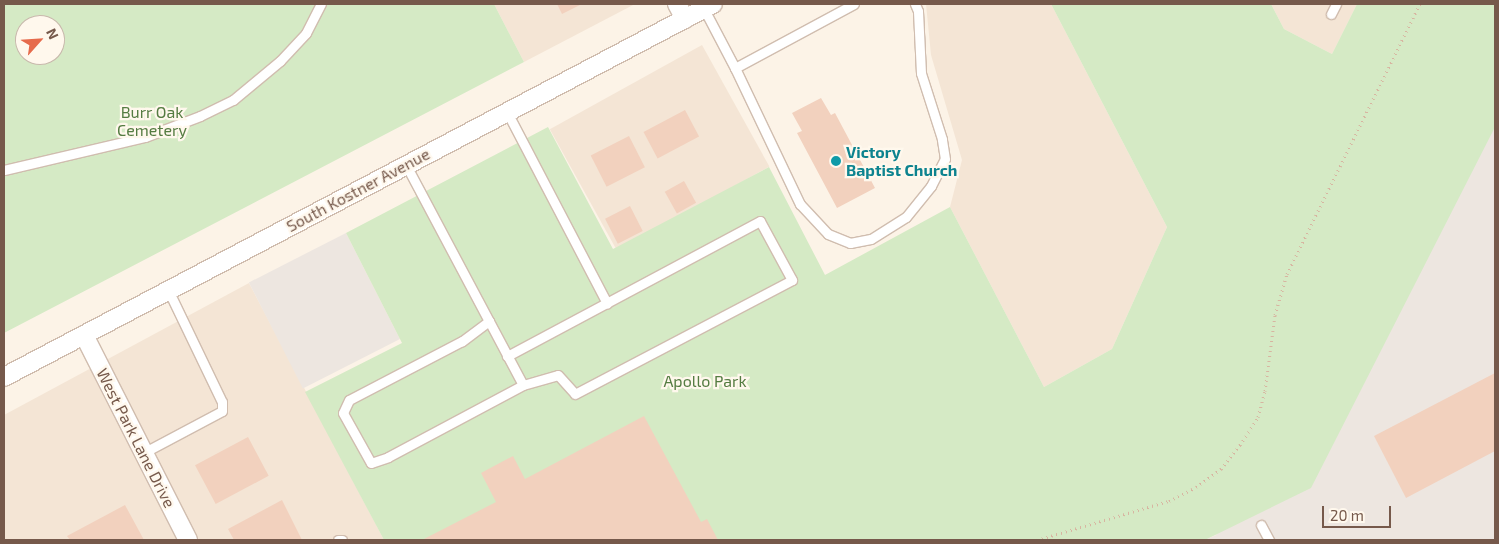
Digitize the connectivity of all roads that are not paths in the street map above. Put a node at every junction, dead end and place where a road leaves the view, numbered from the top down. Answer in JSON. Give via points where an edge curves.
{"nodes":[{"id":1,"x":322,"y":4,"type":"edge"},
{"id":2,"x":854,"y":4,"type":"edge"},
{"id":3,"x":915,"y":4,"type":"edge"},
{"id":4,"x":1336,"y":4,"type":"edge"},
{"id":5,"x":708,"y":6,"type":"edge"},
{"id":6,"x":681,"y":11,"type":"edge"},
{"id":7,"x":1331,"y":14,"type":"dead end"},
{"id":8,"x":735,"y":68,"type":"junction"},
{"id":9,"x":507,"y":112,"type":"junction"},
{"id":10,"x":406,"y":165,"type":"junction"},
{"id":11,"x":4,"y":170,"type":"edge"},
{"id":12,"x":168,"y":290,"type":"junction"},
{"id":13,"x":607,"y":303,"type":"junction"},
{"id":14,"x":488,"y":321,"type":"junction"},
{"id":15,"x":84,"y":335,"type":"junction"},
{"id":16,"x":507,"y":356,"type":"junction"},
{"id":17,"x":4,"y":377,"type":"edge"},
{"id":18,"x":523,"y":385,"type":"junction"},
{"id":19,"x":143,"y":453,"type":"junction"},
{"id":20,"x":1261,"y":525,"type":"dead end"},
{"id":21,"x":188,"y":540,"type":"edge"},
{"id":22,"x":338,"y":540,"type":"edge"},
{"id":23,"x":342,"y":540,"type":"edge"},
{"id":24,"x":1269,"y":540,"type":"edge"}],
"edges":[{"from":1,"to":11,"type":"lane","via":[[306,34],[280,61],[233,100],[145,137]]},
{"from":2,"to":8,"type":"lane"},
{"from":3,"to":8,"type":"lane","via":[[922,73],[945,159],[931,186],[906,217],[871,238],[850,243],[828,234],[800,204]]},
{"from":4,"to":7,"type":"lane"},
{"from":5,"to":6,"type":"street","name":"South Kostner Avenue"},
{"from":5,"to":8,"type":"lane"},
{"from":6,"to":9,"type":"street","name":"South Kostner Avenue"},
{"from":9,"to":10,"type":"street","name":"South Kostner Avenue"},
{"from":9,"to":13,"type":"lane"},
{"from":10,"to":12,"type":"street","name":"South Kostner Avenue"},
{"from":10,"to":14,"type":"lane"},
{"from":12,"to":15,"type":"street","name":"South Kostner Avenue"},
{"from":12,"to":19,"type":"lane","via":[[222,402],[222,411]]},
{"from":13,"to":16,"type":"lane"},
{"from":13,"to":18,"type":"lane","via":[[760,221],[792,280],[575,394],[558,375]]},
{"from":14,"to":16,"type":"lane"},
{"from":14,"to":18,"type":"lane","via":[[462,341],[349,400],[343,413],[371,463],[388,458]]},
{"from":15,"to":17,"type":"street","name":"South Kostner Avenue"},
{"from":15,"to":19,"type":"street","name":"West Park Lane Drive"},
{"from":16,"to":18,"type":"lane"},
{"from":19,"to":21,"type":"street","name":"West Park Lane Drive"},
{"from":20,"to":24,"type":"lane"},
{"from":22,"to":23,"type":"lane"}]}
